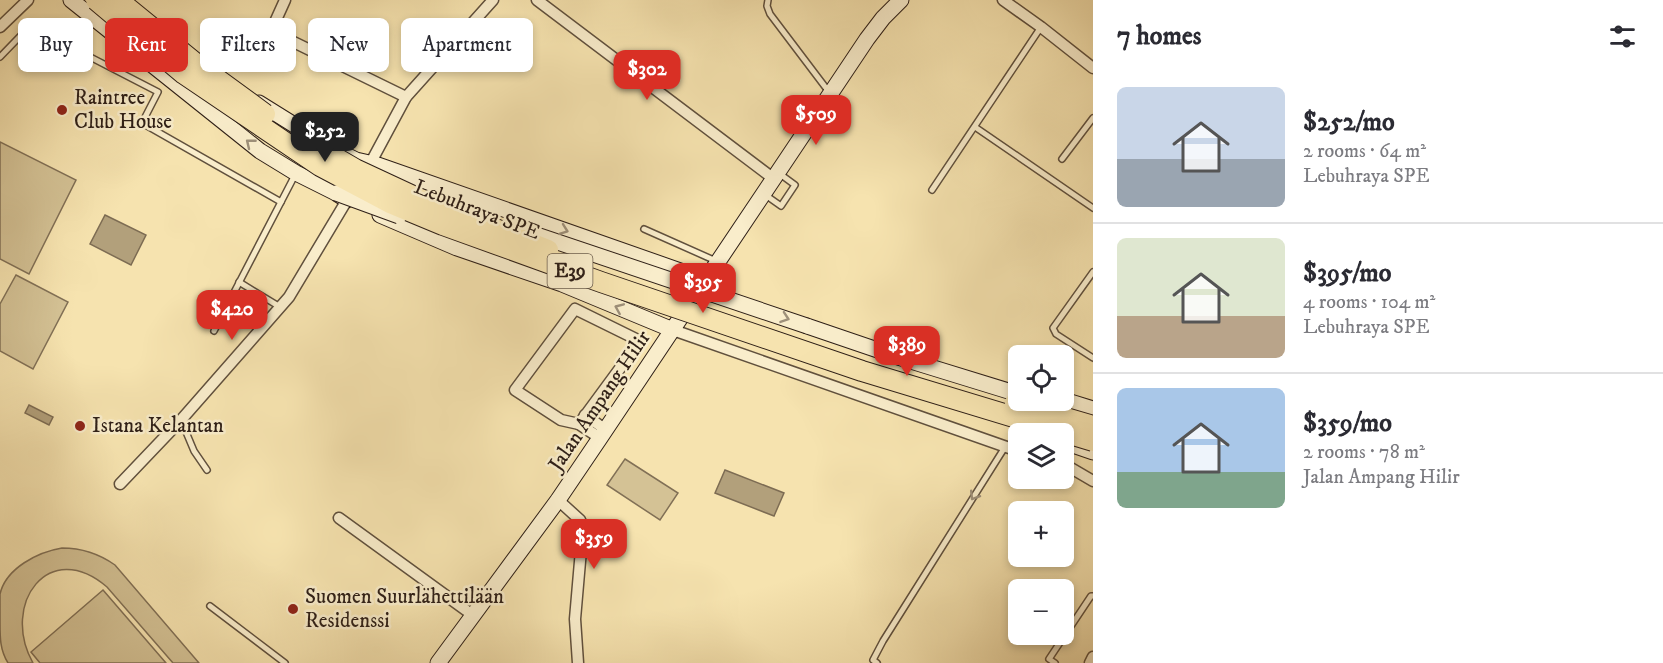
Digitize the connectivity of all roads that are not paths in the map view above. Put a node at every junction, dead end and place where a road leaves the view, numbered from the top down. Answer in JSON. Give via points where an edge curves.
{"nodes":[{"id":1,"x":27,"y":0,"type":"edge"},
{"id":2,"x":71,"y":0,"type":"edge"},
{"id":3,"x":96,"y":0,"type":"edge"},
{"id":4,"x":118,"y":0,"type":"edge"},
{"id":5,"x":131,"y":0,"type":"edge"},
{"id":6,"x":285,"y":0,"type":"edge"},
{"id":7,"x":494,"y":0,"type":"edge"},
{"id":8,"x":537,"y":0,"type":"edge"},
{"id":9,"x":768,"y":0,"type":"edge"},
{"id":10,"x":901,"y":0,"type":"edge"},
{"id":11,"x":1003,"y":0,"type":"edge"},
{"id":12,"x":0,"y":27,"type":"edge"},
{"id":13,"x":1041,"y":27,"type":"junction"},
{"id":14,"x":0,"y":57,"type":"edge"},
{"id":15,"x":1093,"y":68,"type":"edge"},
{"id":16,"x":830,"y":94,"type":"junction"},
{"id":17,"x":406,"y":97,"type":"junction"},
{"id":18,"x":1093,"y":118,"type":"edge"},
{"id":19,"x":975,"y":127,"type":"junction"},
{"id":20,"x":1062,"y":159,"type":"dead end"},
{"id":21,"x":363,"y":162,"type":"junction"},
{"id":22,"x":296,"y":173,"type":"junction"},
{"id":23,"x":776,"y":176,"type":"junction"},
{"id":24,"x":932,"y":190,"type":"dead end"},
{"id":25,"x":764,"y":194,"type":"junction"},
{"id":26,"x":342,"y":196,"type":"junction"},
{"id":27,"x":280,"y":202,"type":"junction"},
{"id":28,"x":781,"y":206,"type":"junction"},
{"id":29,"x":1093,"y":208,"type":"edge"},
{"id":30,"x":776,"y":213,"type":"dead end"},
{"id":31,"x":644,"y":229,"type":"dead end"},
{"id":32,"x":718,"y":262,"type":"junction"},
{"id":33,"x":1093,"y":272,"type":"edge"},
{"id":34,"x":706,"y":280,"type":"junction"},
{"id":35,"x":239,"y":282,"type":"junction"},
{"id":36,"x":280,"y":308,"type":"junction"},
{"id":37,"x":673,"y":330,"type":"junction"},
{"id":38,"x":214,"y":331,"type":"dead end"},
{"id":39,"x":1093,"y":358,"type":"edge"},
{"id":40,"x":1008,"y":391,"type":"edge"},
{"id":41,"x":1074,"y":403,"type":"edge"},
{"id":42,"x":1093,"y":409,"type":"edge"},
{"id":43,"x":972,"y":411,"type":"junction"},
{"id":44,"x":582,"y":419,"type":"junction"},
{"id":45,"x":181,"y":420,"type":"junction"},
{"id":46,"x":1008,"y":423,"type":"edge"},
{"id":47,"x":1017,"y":423,"type":"edge"},
{"id":48,"x":1093,"y":426,"type":"edge"},
{"id":49,"x":603,"y":434,"type":"junction"},
{"id":50,"x":1074,"y":439,"type":"edge"},
{"id":51,"x":1074,"y":444,"type":"edge"},
{"id":52,"x":1005,"y":447,"type":"junction"},
{"id":53,"x":1091,"y":447,"type":"edge"},
{"id":54,"x":1008,"y":448,"type":"edge"},
{"id":55,"x":207,"y":470,"type":"dead end"},
{"id":56,"x":1074,"y":470,"type":"edge"},
{"id":57,"x":1093,"y":481,"type":"edge"},
{"id":58,"x":120,"y":484,"type":"dead end"},
{"id":59,"x":558,"y":500,"type":"junction"},
{"id":60,"x":339,"y":518,"type":"dead end"},
{"id":61,"x":1093,"y":596,"type":"edge"},
{"id":62,"x":210,"y":606,"type":"dead end"},
{"id":63,"x":474,"y":616,"type":"junction"},
{"id":64,"x":1093,"y":657,"type":"edge"},
{"id":65,"x":285,"y":663,"type":"edge"},
{"id":66,"x":438,"y":663,"type":"edge"},
{"id":67,"x":578,"y":663,"type":"edge"},
{"id":68,"x":877,"y":663,"type":"edge"},
{"id":69,"x":1055,"y":663,"type":"edge"},
{"id":70,"x":1090,"y":663,"type":"edge"}],
"edges":[{"from":1,"to":12,"type":"street"},
{"from":22,"to":2,"type":"street","one_way":true,"via":[[260,151]]},
{"from":3,"to":53,"type":"highway","name":"Lebuhraya SPE","number":"E39","bridge":true,"via":[[184,74],[320,166],[390,203],[591,279]]},
{"from":4,"to":48,"type":"highway","name":"Lebuhraya SPE","number":"E39","bridge":true,"via":[[273,120],[327,154],[413,196],[547,249],[865,359]]},
{"from":5,"to":21,"type":"street","via":[[263,106],[309,136]]},
{"from":6,"to":17,"type":"street","via":[[271,31]]},
{"from":7,"to":17,"type":"street"},
{"from":8,"to":23,"type":"street"},
{"from":9,"to":16,"type":"lane","via":[[770,14]]},
{"from":10,"to":16,"type":"street","name":"Jalan Ampang Hilir","via":[[867,39]]},
{"from":11,"to":13,"type":"street"},
{"from":13,"to":15,"type":"street"},
{"from":13,"to":19,"type":"lane"},
{"from":14,"to":27,"type":"lane","via":[[30,26],[147,86],[158,92],[142,123]]},
{"from":16,"to":23,"type":"street","name":"Jalan Ampang Hilir"},
{"from":17,"to":21,"type":"street"},
{"from":18,"to":20,"type":"lane"},
{"from":19,"to":24,"type":"lane"},
{"from":19,"to":29,"type":"lane"},
{"from":21,"to":34,"type":"street","one_way":true},
{"from":21,"to":40,"type":"street","one_way":true,"bridge":true,"via":[[368,170],[521,230]]},
{"from":22,"to":26,"type":"street"},
{"from":22,"to":27,"type":"lane"},
{"from":23,"to":25,"type":"street","name":"Jalan Ampang Hilir"},
{"from":23,"to":28,"type":"lane","via":[[795,185]]},
{"from":25,"to":28,"type":"lane"},
{"from":25,"to":32,"type":"street","name":"Jalan Ampang Hilir"},
{"from":26,"to":36,"type":"street"},
{"from":37,"to":26,"type":"street","one_way":true,"via":[[562,284],[457,248]]},
{"from":26,"to":43,"type":"street","bridge":true,"via":[[795,356]]},
{"from":27,"to":35,"type":"lane"},
{"from":28,"to":30,"type":"lane"},
{"from":31,"to":32,"type":"lane"},
{"from":32,"to":34,"type":"street","name":"Jalan Ampang Hilir"},
{"from":33,"to":39,"type":"lane","via":[[1053,328]]},
{"from":34,"to":37,"type":"street","name":"Jalan Ampang Hilir"},
{"from":35,"to":36,"type":"lane"},
{"from":35,"to":38,"type":"lane"},
{"from":36,"to":45,"type":"street"},
{"from":37,"to":49,"type":"street","name":"Jalan Ampang Hilir"},
{"from":37,"to":52,"type":"street"},
{"from":41,"to":42,"type":"street"},
{"from":43,"to":46,"type":"street"},
{"from":43,"to":47,"type":"street"},
{"from":44,"to":44,"type":"street","via":[[640,341],[575,309],[515,390],[561,420]]},
{"from":44,"to":49,"type":"street"},
{"from":45,"to":55,"type":"lane"},
{"from":45,"to":58,"type":"street"},
{"from":49,"to":59,"type":"street","name":"Jalan Ampang Hilir"},
{"from":50,"to":53,"type":"street"},
{"from":51,"to":53,"type":"street"},
{"from":52,"to":54,"type":"street"},
{"from":52,"to":68,"type":"lane","one_way":true,"via":[[883,641],[873,660]]},
{"from":56,"to":57,"type":"street"},
{"from":59,"to":63,"type":"street","name":"Jalan Ampang Hilir"},
{"from":59,"to":67,"type":"street","name":"Jalan Ampang Hilir","via":[[583,527],[575,619]]},
{"from":60,"to":63,"type":"street"},
{"from":61,"to":69,"type":"lane","via":[[1049,659]]},
{"from":62,"to":65,"type":"lane"},
{"from":63,"to":66,"type":"street","name":"Jalan Ampang Hilir"},
{"from":64,"to":70,"type":"street"}]}
